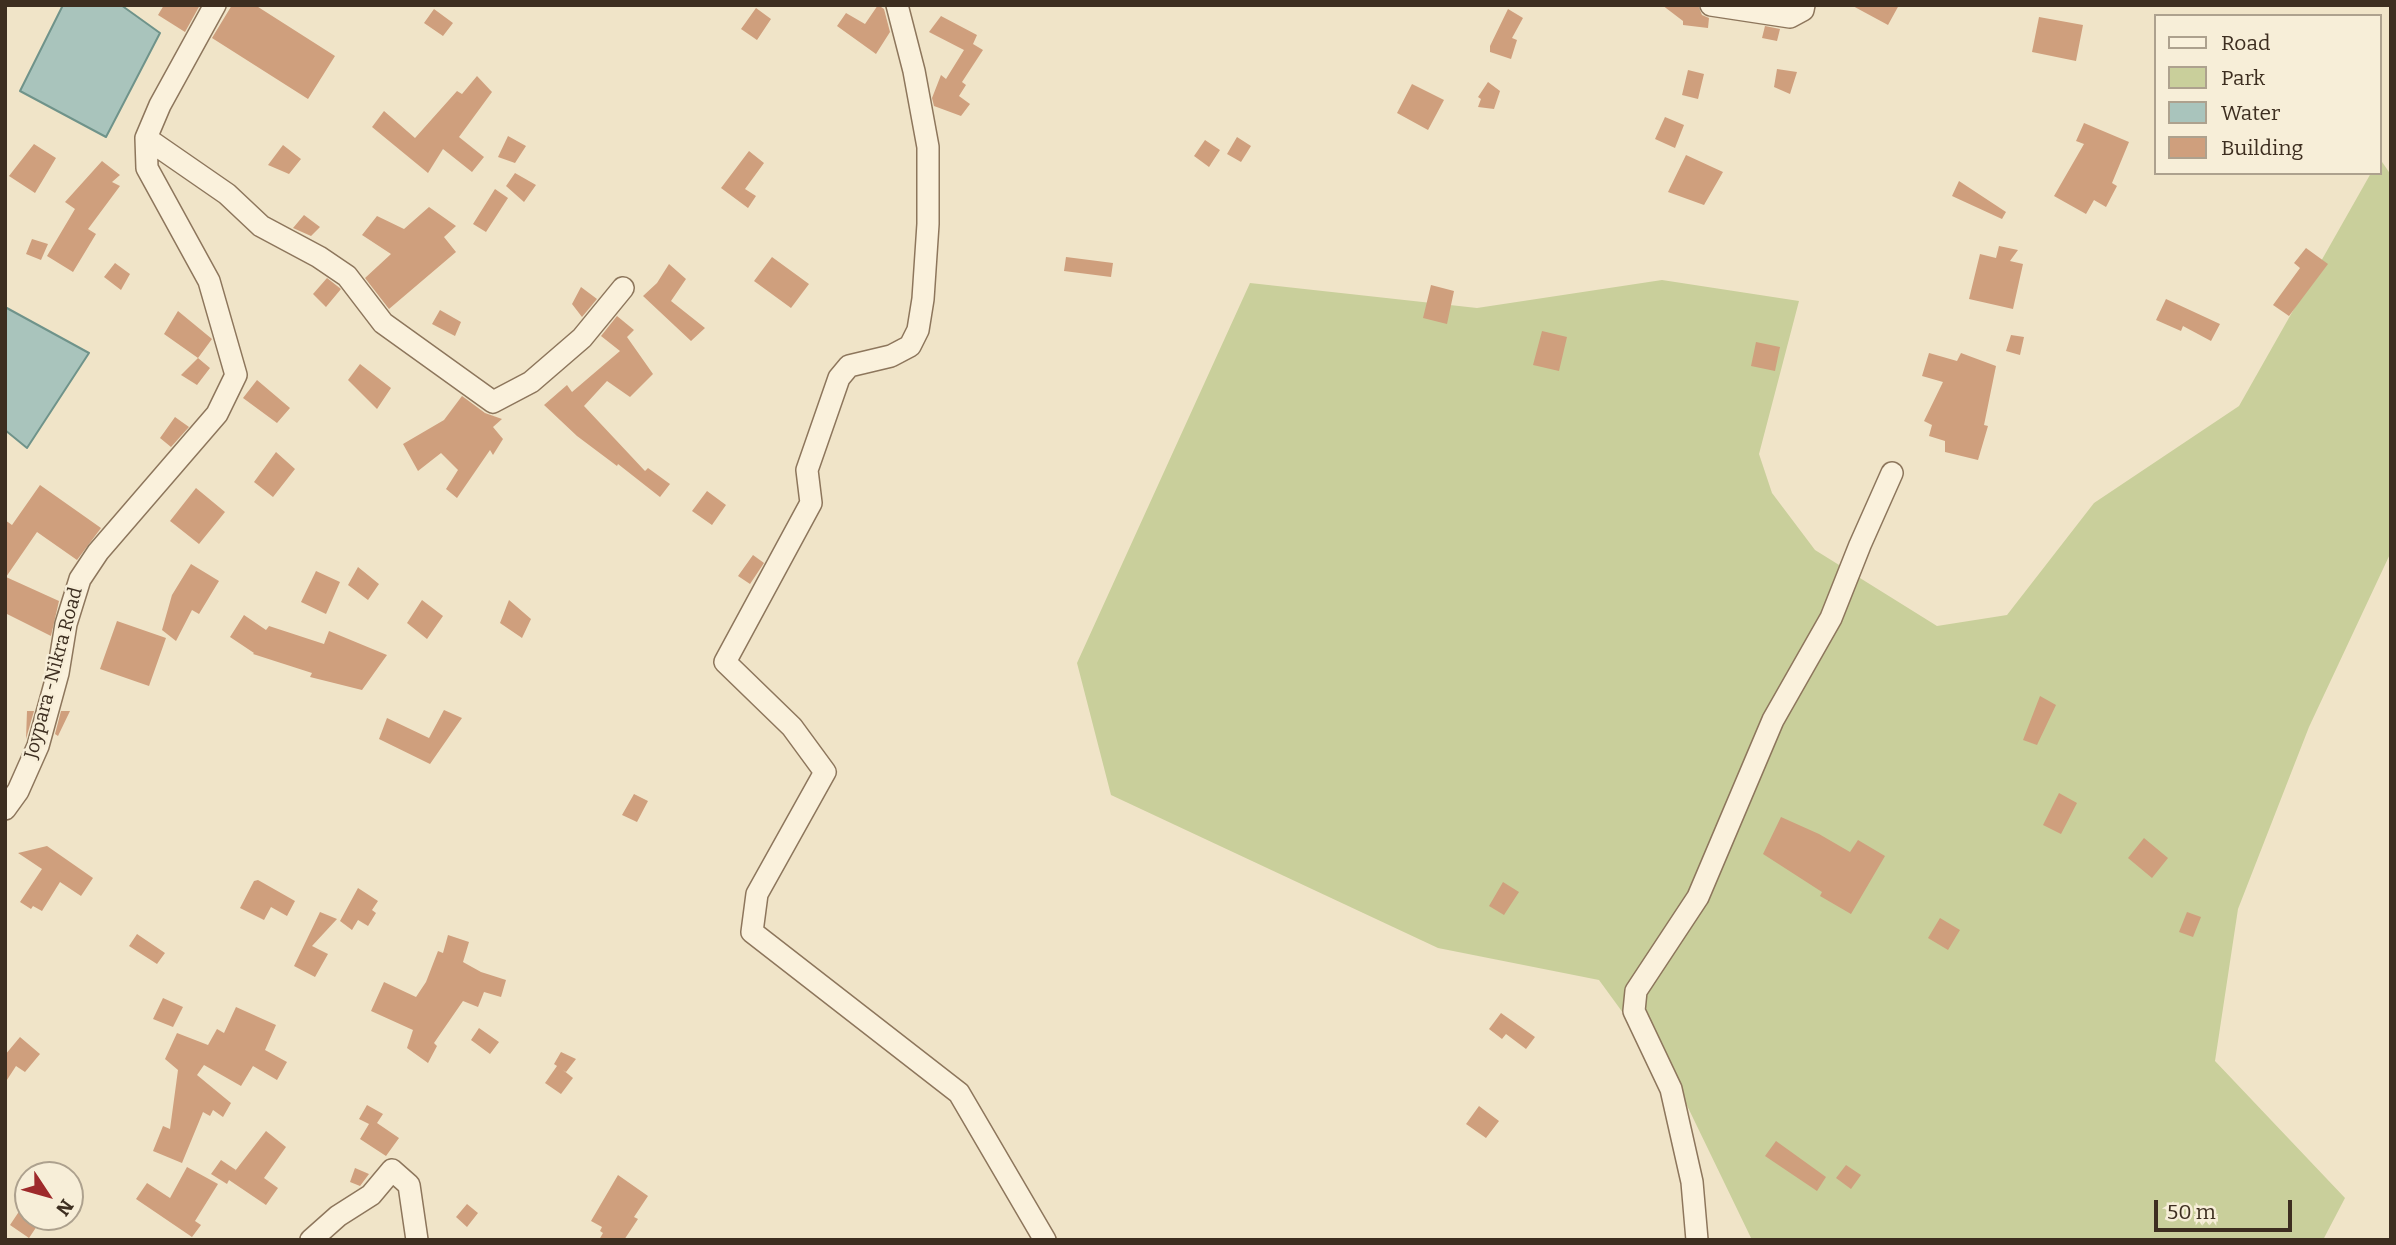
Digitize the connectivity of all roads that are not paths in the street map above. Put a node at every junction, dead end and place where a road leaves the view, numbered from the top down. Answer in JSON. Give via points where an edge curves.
{"nodes":[{"id":1,"x":215,"y":5,"type":"edge"},
{"id":2,"x":897,"y":5,"type":"edge"},
{"id":3,"x":1711,"y":5,"type":"edge"},
{"id":4,"x":1804,"y":5,"type":"edge"},
{"id":5,"x":146,"y":138,"type":"junction"},
{"id":6,"x":623,"y":288,"type":"dead end"},
{"id":7,"x":1892,"y":473,"type":"dead end"},
{"id":8,"x":5,"y":809,"type":"edge"},
{"id":9,"x":311,"y":1240,"type":"edge"},
{"id":10,"x":417,"y":1240,"type":"edge"},
{"id":11,"x":1045,"y":1240,"type":"edge"},
{"id":12,"x":1697,"y":1240,"type":"edge"}],
"edges":[{"from":1,"to":5,"type":"street"},
{"from":2,"to":11,"type":"street","via":[[928,148],[923,299],[910,346],[891,356],[849,366],[839,378],[807,470],[811,503],[724,662],[792,727],[825,772],[757,894],[752,932],[959,1093]]},
{"from":3,"to":4,"type":"street","via":[[1790,17]]},
{"from":5,"to":6,"type":"street","via":[[227,194],[261,226],[347,276],[383,323],[492,402],[531,382],[582,338]]},
{"from":5,"to":8,"type":"street","name":"Joypara -Nikra Road","via":[[147,168],[209,281],[236,375],[218,414],[98,552],[80,579],[65,624],[58,673],[38,746]]},
{"from":7,"to":12,"type":"street","via":[[1830,618],[1773,720],[1698,897],[1636,991],[1634,1011],[1671,1089],[1692,1182]]},
{"from":9,"to":10,"type":"street","via":[[371,1195],[391,1170],[409,1185]]}]}
